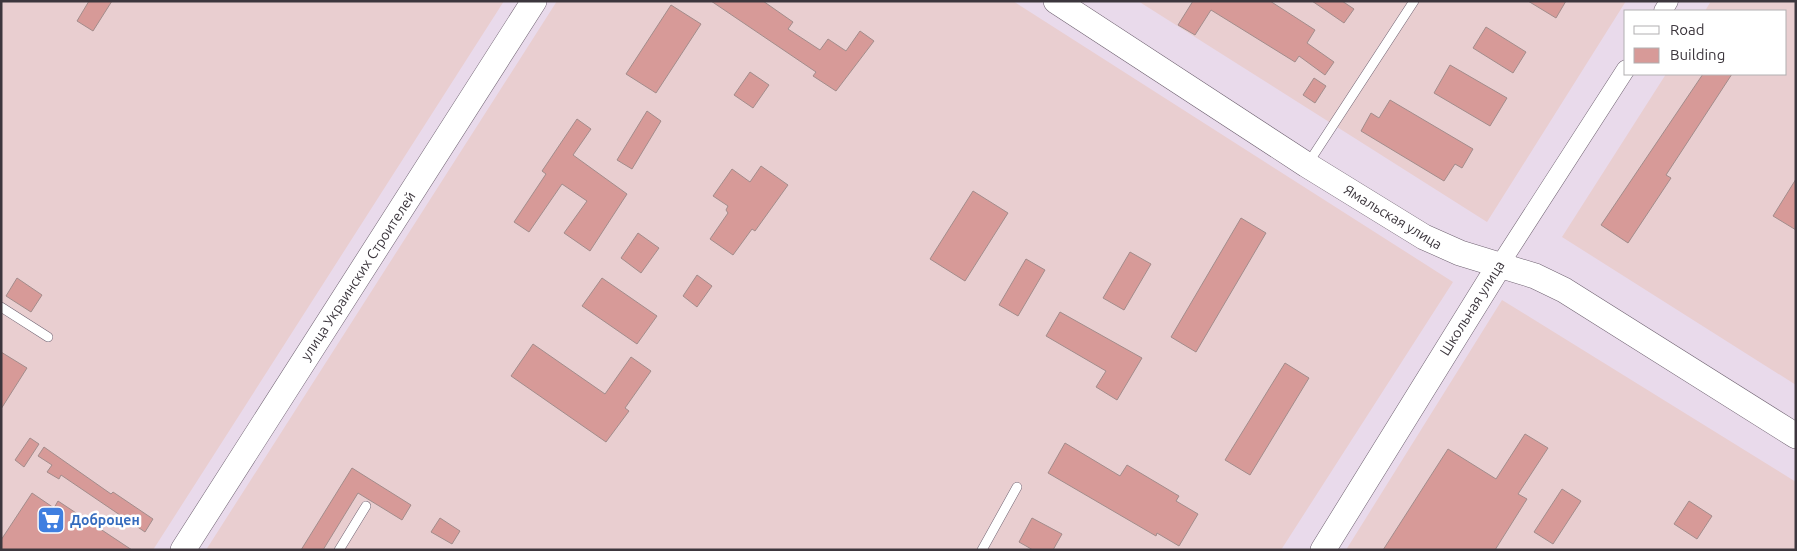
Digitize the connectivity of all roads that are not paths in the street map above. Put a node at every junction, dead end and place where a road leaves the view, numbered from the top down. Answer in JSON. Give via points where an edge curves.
{"nodes":[{"id":1,"x":534,"y":1,"type":"edge"},
{"id":2,"x":1056,"y":1,"type":"edge"},
{"id":3,"x":1414,"y":1,"type":"edge"},
{"id":4,"x":1624,"y":72,"type":"edge"},
{"id":5,"x":1307,"y":165,"type":"junction"},
{"id":6,"x":1499,"y":266,"type":"junction"},
{"id":7,"x":1,"y":307,"type":"edge"},
{"id":8,"x":48,"y":337,"type":"dead end"},
{"id":9,"x":1796,"y":436,"type":"edge"},
{"id":10,"x":1017,"y":487,"type":"dead end"},
{"id":11,"x":366,"y":506,"type":"dead end"},
{"id":12,"x":182,"y":550,"type":"edge"},
{"id":13,"x":339,"y":550,"type":"edge"},
{"id":14,"x":982,"y":550,"type":"edge"},
{"id":15,"x":1323,"y":550,"type":"edge"}],
"edges":[{"from":1,"to":12,"type":"street","name":"улица Украинских Строителей"},
{"from":2,"to":5,"type":"street","name":"Ямальская улица"},
{"from":3,"to":5,"type":"lane"},
{"from":4,"to":6,"type":"street","name":"Школьная улица"},
{"from":5,"to":6,"type":"street","name":"Ямальская улица","via":[[1432,241]]},
{"from":6,"to":9,"type":"street","name":"Ямальская улица","via":[[1535,276],[1564,290]]},
{"from":6,"to":15,"type":"street","name":"Школьная улица"},
{"from":7,"to":8,"type":"lane"},
{"from":10,"to":14,"type":"lane"},
{"from":11,"to":13,"type":"lane"}]}
